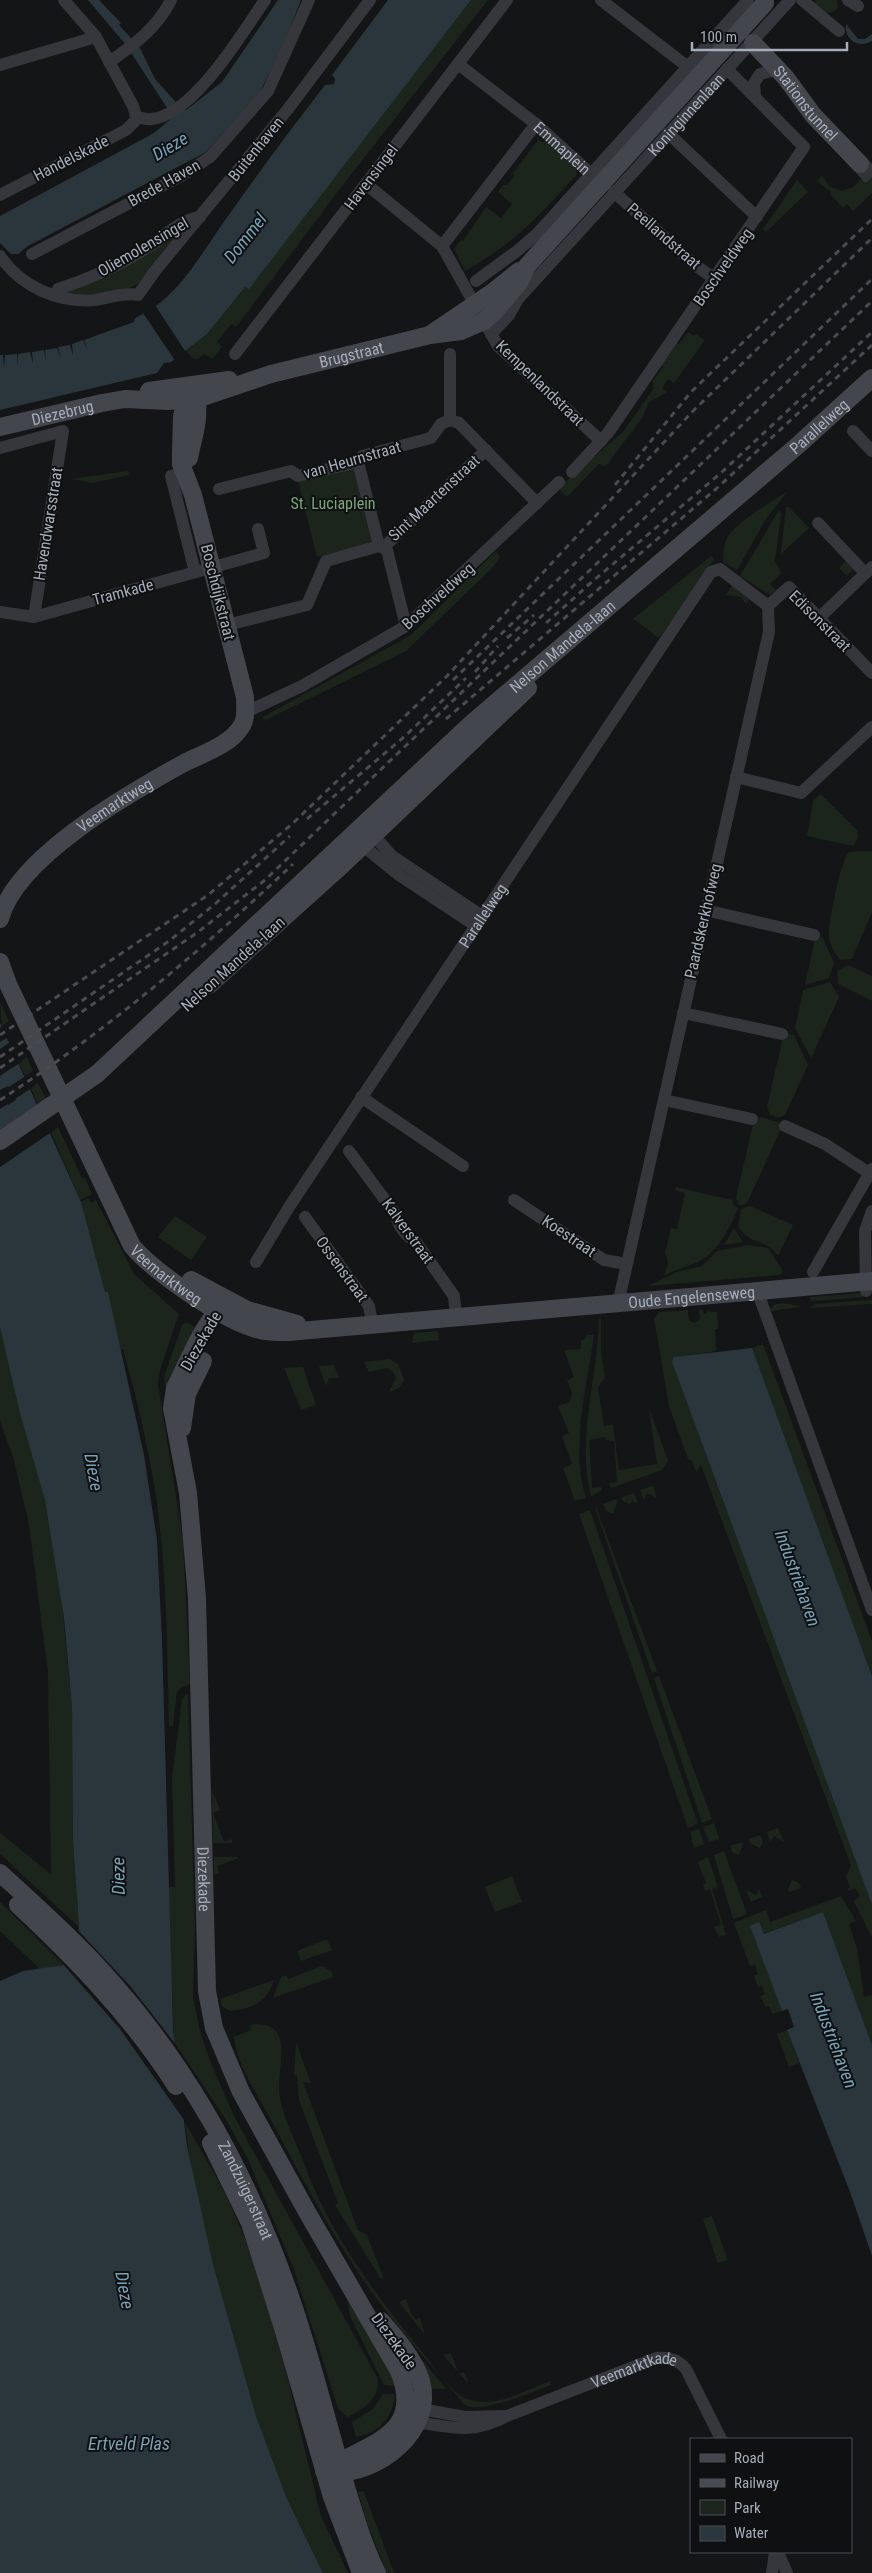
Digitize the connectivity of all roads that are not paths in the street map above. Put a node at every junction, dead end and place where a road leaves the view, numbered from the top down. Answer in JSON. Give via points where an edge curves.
{"nodes":[{"id":1,"x":64,"y":0,"type":"edge"},
{"id":2,"x":171,"y":0,"type":"edge"},
{"id":3,"x":265,"y":0,"type":"edge"},
{"id":4,"x":308,"y":0,"type":"edge"},
{"id":5,"x":370,"y":0,"type":"edge"},
{"id":6,"x":507,"y":0,"type":"edge"},
{"id":7,"x":600,"y":0,"type":"edge"},
{"id":8,"x":790,"y":0,"type":"edge"},
{"id":9,"x":802,"y":0,"type":"edge"},
{"id":10,"x":757,"y":2,"type":"edge"},
{"id":11,"x":839,"y":31,"type":"dead end"},
{"id":12,"x":96,"y":37,"type":"junction"},
{"id":13,"x":753,"y":43,"type":"junction"},
{"id":14,"x":109,"y":62,"type":"junction"},
{"id":15,"x":458,"y":64,"type":"junction"},
{"id":16,"x":0,"y":65,"type":"edge"},
{"id":17,"x":688,"y":66,"type":"junction"},
{"id":18,"x":727,"y":69,"type":"junction"},
{"id":19,"x":778,"y":69,"type":"junction"},
{"id":20,"x":755,"y":96,"type":"junction"},
{"id":21,"x":136,"y":116,"type":"junction"},
{"id":22,"x":536,"y":124,"type":"junction"},
{"id":23,"x":668,"y":133,"type":"junction"},
{"id":24,"x":860,"y":164,"type":"tunnel mouth"},
{"id":25,"x":603,"y":183,"type":"junction"},
{"id":26,"x":366,"y":184,"type":"junction"},
{"id":27,"x":0,"y":195,"type":"edge"},
{"id":28,"x":596,"y":214,"type":"junction"},
{"id":29,"x":574,"y":215,"type":"junction"},
{"id":30,"x":200,"y":217,"type":"junction"},
{"id":31,"x":757,"y":217,"type":"junction"},
{"id":32,"x":442,"y":246,"type":"junction"},
{"id":33,"x":32,"y":254,"type":"dead end"},
{"id":34,"x":0,"y":256,"type":"edge"},
{"id":35,"x":527,"y":266,"type":"junction"},
{"id":36,"x":715,"y":278,"type":"junction"},
{"id":37,"x":476,"y":281,"type":"dead end"},
{"id":38,"x":58,"y":289,"type":"dead end"},
{"id":39,"x":138,"y":295,"type":"joint"},
{"id":40,"x":474,"y":304,"type":"junction"},
{"id":41,"x":488,"y":327,"type":"junction"},
{"id":42,"x":430,"y":334,"type":"junction"},
{"id":43,"x":235,"y":354,"type":"dead end"},
{"id":44,"x":450,"y":354,"type":"dead end"},
{"id":45,"x":271,"y":374,"type":"junction"},
{"id":46,"x":872,"y":378,"type":"edge"},
{"id":47,"x":872,"y":391,"type":"edge"},
{"id":48,"x":192,"y":400,"type":"junction"},
{"id":49,"x":450,"y":420,"type":"junction"},
{"id":50,"x":0,"y":427,"type":"edge"},
{"id":51,"x":852,"y":431,"type":"dead end"},
{"id":52,"x":601,"y":441,"type":"junction"},
{"id":53,"x":0,"y":448,"type":"edge"},
{"id":54,"x":486,"y":450,"type":"junction"},
{"id":55,"x":872,"y":451,"type":"edge"},
{"id":56,"x":358,"y":462,"type":"junction"},
{"id":57,"x":572,"y":472,"type":"dead end"},
{"id":58,"x":186,"y":473,"type":"junction"},
{"id":59,"x":768,"y":477,"type":"junction"},
{"id":60,"x":559,"y":482,"type":"dead end"},
{"id":61,"x":219,"y":489,"type":"dead end"},
{"id":62,"x":537,"y":503,"type":"junction"},
{"id":63,"x":818,"y":523,"type":"dead end"},
{"id":64,"x":258,"y":529,"type":"dead end"},
{"id":65,"x":381,"y":546,"type":"junction"},
{"id":66,"x":212,"y":567,"type":"junction"},
{"id":67,"x":869,"y":570,"type":"edge"},
{"id":68,"x":195,"y":572,"type":"junction"},
{"id":69,"x":768,"y":606,"type":"junction"},
{"id":70,"x":0,"y":612,"type":"edge"},
{"id":71,"x":34,"y":617,"type":"junction"},
{"id":72,"x":819,"y":618,"type":"junction"},
{"id":73,"x":227,"y":625,"type":"junction"},
{"id":74,"x":406,"y":626,"type":"junction"},
{"id":75,"x":872,"y":673,"type":"edge"},
{"id":76,"x":246,"y":712,"type":"junction"},
{"id":77,"x":872,"y":727,"type":"edge"},
{"id":78,"x":736,"y":777,"type":"junction"},
{"id":79,"x":363,"y":836,"type":"junction"},
{"id":80,"x":705,"y":910,"type":"junction"},
{"id":81,"x":0,"y":919,"type":"edge"},
{"id":82,"x":479,"y":921,"type":"junction"},
{"id":83,"x":814,"y":935,"type":"dead end"},
{"id":84,"x":0,"y":962,"type":"edge"},
{"id":85,"x":683,"y":1013,"type":"junction"},
{"id":86,"x":782,"y":1034,"type":"dead end"},
{"id":87,"x":361,"y":1097,"type":"junction"},
{"id":88,"x":664,"y":1100,"type":"junction"},
{"id":89,"x":752,"y":1118,"type":"dead end"},
{"id":90,"x":786,"y":1126,"type":"dead end"},
{"id":91,"x":0,"y":1141,"type":"edge"},
{"id":92,"x":349,"y":1150,"type":"dead end"},
{"id":93,"x":463,"y":1166,"type":"dead end"},
{"id":94,"x":871,"y":1172,"type":"edge"},
{"id":95,"x":514,"y":1200,"type":"dead end"},
{"id":96,"x":872,"y":1211,"type":"edge"},
{"id":97,"x":305,"y":1218,"type":"dead end"},
{"id":98,"x":256,"y":1262,"type":"dead end"},
{"id":99,"x":626,"y":1264,"type":"junction"},
{"id":100,"x":813,"y":1272,"type":"dead end"},
{"id":101,"x":869,"y":1286,"type":"edge"},
{"id":102,"x":758,"y":1294,"type":"junction"},
{"id":103,"x":618,"y":1304,"type":"junction"},
{"id":104,"x":224,"y":1309,"type":"junction"},
{"id":105,"x":456,"y":1316,"type":"junction"},
{"id":106,"x":372,"y":1323,"type":"junction"},
{"id":107,"x":872,"y":1610,"type":"edge"},
{"id":108,"x":0,"y":1873,"type":"edge"},
{"id":109,"x":0,"y":1889,"type":"edge"},
{"id":110,"x":61,"y":1937,"type":"junction"},
{"id":111,"x":413,"y":2414,"type":"junction"},
{"id":112,"x":331,"y":2433,"type":"junction"},
{"id":113,"x":720,"y":2438,"type":"edge"},
{"id":114,"x":376,"y":2444,"type":"junction"},
{"id":115,"x":340,"y":2467,"type":"junction"},
{"id":116,"x":324,"y":2471,"type":"junction"},
{"id":117,"x":776,"y":2553,"type":"edge"},
{"id":118,"x":777,"y":2553,"type":"edge"},
{"id":119,"x":361,"y":2573,"type":"edge"},
{"id":120,"x":377,"y":2573,"type":"edge"},
{"id":121,"x":772,"y":2573,"type":"edge"},
{"id":122,"x":787,"y":2573,"type":"edge"}],
"edges":[{"from":1,"to":12,"type":"street"},
{"from":2,"to":14,"type":"street","via":[[154,26]]},
{"from":3,"to":21,"type":"street","via":[[216,71],[183,102],[165,116],[152,120]]},
{"from":4,"to":33,"type":"street","name":"Brede Haven","via":[[268,91],[210,157],[181,176]]},
{"from":5,"to":30,"type":"street","name":"Buitenhaven","via":[[288,109]]},
{"from":6,"to":15,"type":"street","name":"Havensingel"},
{"from":7,"to":17,"type":"street"},
{"from":8,"to":13,"type":"street","name":"Koninginnenlaan"},
{"from":9,"to":11,"type":"street"},
{"from":10,"to":17,"type":"street","name":"Koninginnenlaan"},
{"from":10,"to":25,"type":"street","name":"Koninginnenlaan"},
{"from":12,"to":14,"type":"street"},
{"from":12,"to":16,"type":"street"},
{"from":13,"to":18,"type":"street","name":"Koninginnenlaan"},
{"from":13,"to":19,"type":"street","name":"Stationstunnel"},
{"from":14,"to":21,"type":"street"},
{"from":15,"to":22,"type":"street"},
{"from":15,"to":26,"type":"street","name":"Havensingel"},
{"from":17,"to":25,"type":"street","name":"Koninginnenlaan"},
{"from":18,"to":20,"type":"street","name":"Boschveldweg"},
{"from":18,"to":23,"type":"street","name":"Koninginnenlaan"},
{"from":19,"to":20,"type":"street","via":[[760,74],[754,83]]},
{"from":19,"to":24,"type":"street","name":"Stationstunnel","via":[[813,115]]},
{"from":20,"to":31,"type":"street","name":"Boschveldweg","via":[[804,147]]},
{"from":21,"to":27,"type":"street","name":"Handelskade","via":[[135,122],[126,130]]},
{"from":22,"to":25,"type":"street","name":"Emmaplein"},
{"from":22,"to":32,"type":"street","name":"Emmaplein"},
{"from":23,"to":25,"type":"street","name":"Koninginnenlaan"},
{"from":23,"to":31,"type":"street"},
{"from":25,"to":28,"type":"street","name":"Koninginnenlaan"},
{"from":25,"to":29,"type":"street","name":"Emmaplein"},
{"from":25,"to":36,"type":"street","name":"Peellandstraat","via":[[695,265]]},
{"from":25,"to":37,"type":"street","name":"Emmaplein"},
{"from":26,"to":32,"type":"street"},
{"from":26,"to":43,"type":"street","name":"Havensingel"},
{"from":28,"to":29,"type":"street"},
{"from":28,"to":41,"type":"street","name":"Emmaplein","via":[[518,299],[509,315]]},
{"from":29,"to":35,"type":"street","name":"Emmaplein"},
{"from":30,"to":38,"type":"street","name":"Oliemolensingel","via":[[187,219],[148,248],[85,280]]},
{"from":30,"to":39,"type":"street","name":"Buitenhaven"},
{"from":31,"to":36,"type":"street","name":"Boschveldweg"},
{"from":32,"to":40,"type":"street"},
{"from":34,"to":39,"type":"street","name":"Oliemolensingel","via":[[16,275],[36,289],[52,295],[80,300]]},
{"from":35,"to":40,"type":"street","name":"Emmaplein"},
{"from":35,"to":41,"type":"street","name":"Emmaplein","via":[[520,282]]},
{"from":36,"to":52,"type":"street","name":"Boschveldweg"},
{"from":40,"to":41,"type":"street"},
{"from":40,"to":42,"type":"street","name":"Emmaplein"},
{"from":41,"to":42,"type":"street","name":"Emmaplein"},
{"from":41,"to":52,"type":"street","name":"Kempenlandstraat","via":[[498,346]]},
{"from":42,"to":45,"type":"street","name":"Brugstraat"},
{"from":44,"to":49,"type":"street"},
{"from":45,"to":48,"type":"street","name":"Brugstraat"},
{"from":45,"to":48,"type":"street","name":"Brugstraat"},
{"from":46,"to":59,"type":"street","name":"Parallelweg"},
{"from":47,"to":59,"type":"street","name":"Parallelweg"},
{"from":48,"to":50,"type":"street","name":"Diezebrug","via":[[102,402]]},
{"from":48,"to":58,"type":"street","name":"Boschdijkstraat","via":[[181,464]]},
{"from":49,"to":54,"type":"street","via":[[459,423]]},
{"from":49,"to":56,"type":"street","name":"van Heurnstraat","via":[[441,424],[431,438],[362,456]]},
{"from":51,"to":55,"type":"street"},
{"from":52,"to":57,"type":"street","name":"Boschveldweg"},
{"from":53,"to":71,"type":"street","name":"Havendwarsstraat","via":[[63,431]]},
{"from":54,"to":62,"type":"street"},
{"from":54,"to":65,"type":"street","name":"Sint Maartenstraat"},
{"from":56,"to":61,"type":"street","name":"van Heurnstraat","via":[[298,476],[291,471]]},
{"from":56,"to":65,"type":"street"},
{"from":58,"to":66,"type":"street","name":"Boschdijkstraat"},
{"from":58,"to":68,"type":"street","name":"Boschdijkstraat","via":[[171,476]]},
{"from":59,"to":79,"type":"street","name":"Nelson Mandela-laan","via":[[472,723]]},
{"from":60,"to":62,"type":"street","name":"Boschveldweg"},
{"from":62,"to":74,"type":"street","name":"Boschveldweg"},
{"from":63,"to":67,"type":"street"},
{"from":64,"to":66,"type":"street","name":"Tramkade","via":[[264,553]]},
{"from":65,"to":73,"type":"street","via":[[326,562],[307,605]]},
{"from":65,"to":74,"type":"street","via":[[387,550]]},
{"from":66,"to":68,"type":"street","name":"Tramkade"},
{"from":66,"to":73,"type":"street","name":"Boschdijkstraat"},
{"from":67,"to":72,"type":"street"},
{"from":68,"to":71,"type":"street","name":"Tramkade"},
{"from":69,"to":72,"type":"street","name":"Edisonstraat","via":[[789,587]]},
{"from":69,"to":78,"type":"street","name":"Paardskerkhofweg","via":[[769,632]]},
{"from":69,"to":82,"type":"street","name":"Parallelweg","via":[[720,569],[711,572]]},
{"from":70,"to":71,"type":"street"},
{"from":72,"to":75,"type":"street","name":"Edisonstraat"},
{"from":73,"to":76,"type":"street","name":"Boschdijkstraat"},
{"from":74,"to":76,"type":"street","name":"Boschveldweg","via":[[302,686]]},
{"from":76,"to":81,"type":"street","name":"Veemarktweg","via":[[241,728],[224,742],[119,799],[40,861],[10,894]]},
{"from":77,"to":78,"type":"street","via":[[801,793]]},
{"from":78,"to":80,"type":"street","name":"Paardskerkhofweg"},
{"from":79,"to":82,"type":"street","via":[[399,875]]},
{"from":79,"to":91,"type":"street","name":"Nelson Mandela-laan","bridge":true,"via":[[98,1074]]},
{"from":80,"to":83,"type":"street"},
{"from":80,"to":85,"type":"street","name":"Paardskerkhofweg"},
{"from":82,"to":87,"type":"street","name":"Parallelweg"},
{"from":84,"to":104,"type":"street","name":"Veemarktweg","via":[[125,1228]]},
{"from":85,"to":86,"type":"street"},
{"from":85,"to":88,"type":"street","name":"Paardskerkhofweg"},
{"from":87,"to":93,"type":"street"},
{"from":87,"to":98,"type":"street","name":"Parallelweg"},
{"from":88,"to":89,"type":"street"},
{"from":88,"to":99,"type":"street","name":"Paardskerkhofweg"},
{"from":90,"to":94,"type":"street","via":[[825,1144]]},
{"from":92,"to":105,"type":"street","name":"Kalverstraat","via":[[409,1238],[416,1242],[454,1296]]},
{"from":94,"to":100,"type":"street"},
{"from":95,"to":99,"type":"street","name":"Koestraat","via":[[604,1260]]},
{"from":96,"to":101,"type":"street","via":[[865,1232]]},
{"from":97,"to":106,"type":"street","name":"Ossenstraat","via":[[369,1306]]},
{"from":99,"to":103,"type":"street","name":"Paardskerkhofweg"},
{"from":101,"to":102,"type":"street"},
{"from":102,"to":103,"type":"street","name":"Oude Engelenseweg"},
{"from":102,"to":107,"type":"street","name":"Oude Engelenseweg"},
{"from":103,"to":105,"type":"street","name":"Oude Engelenseweg"},
{"from":104,"to":106,"type":"street","name":"Oude Engelenseweg","via":[[318,1328]]},
{"from":104,"to":111,"type":"street","name":"Diezekade","via":[[175,1388],[172,1408],[193,1537],[198,1598],[206,1980],[214,2028],[242,2092],[347,2282],[413,2363],[423,2393]]},
{"from":105,"to":106,"type":"street","name":"Oude Engelenseweg"},
{"from":108,"to":110,"type":"street","name":"Zandzuigerstraat"},
{"from":109,"to":110,"type":"street","name":"Zandzuigerstraat"},
{"from":110,"to":112,"type":"street","name":"Zandzuigerstraat","via":[[125,1997],[182,2072],[218,2131],[260,2217],[297,2317]]},
{"from":110,"to":116,"type":"street","name":"Zandzuigerstraat","via":[[145,2042],[210,2141],[250,2223]]},
{"from":111,"to":113,"type":"street","name":"Veemarktkade","via":[[460,2429],[474,2429],[656,2358],[667,2357],[686,2369]]},
{"from":111,"to":114,"type":"street"},
{"from":111,"to":115,"type":"street","via":[[411,2434],[391,2454]]},
{"from":112,"to":114,"type":"street","via":[[352,2443]]},
{"from":112,"to":115,"type":"street","name":"Zandzuigerstraat"},
{"from":114,"to":115,"type":"street"},
{"from":115,"to":116,"type":"street"},
{"from":115,"to":120,"type":"street","name":"Zandzuigerstraat"},
{"from":116,"to":119,"type":"street","name":"Zandzuigerstraat"},
{"from":117,"to":121,"type":"street"},
{"from":118,"to":122,"type":"street"}]}
